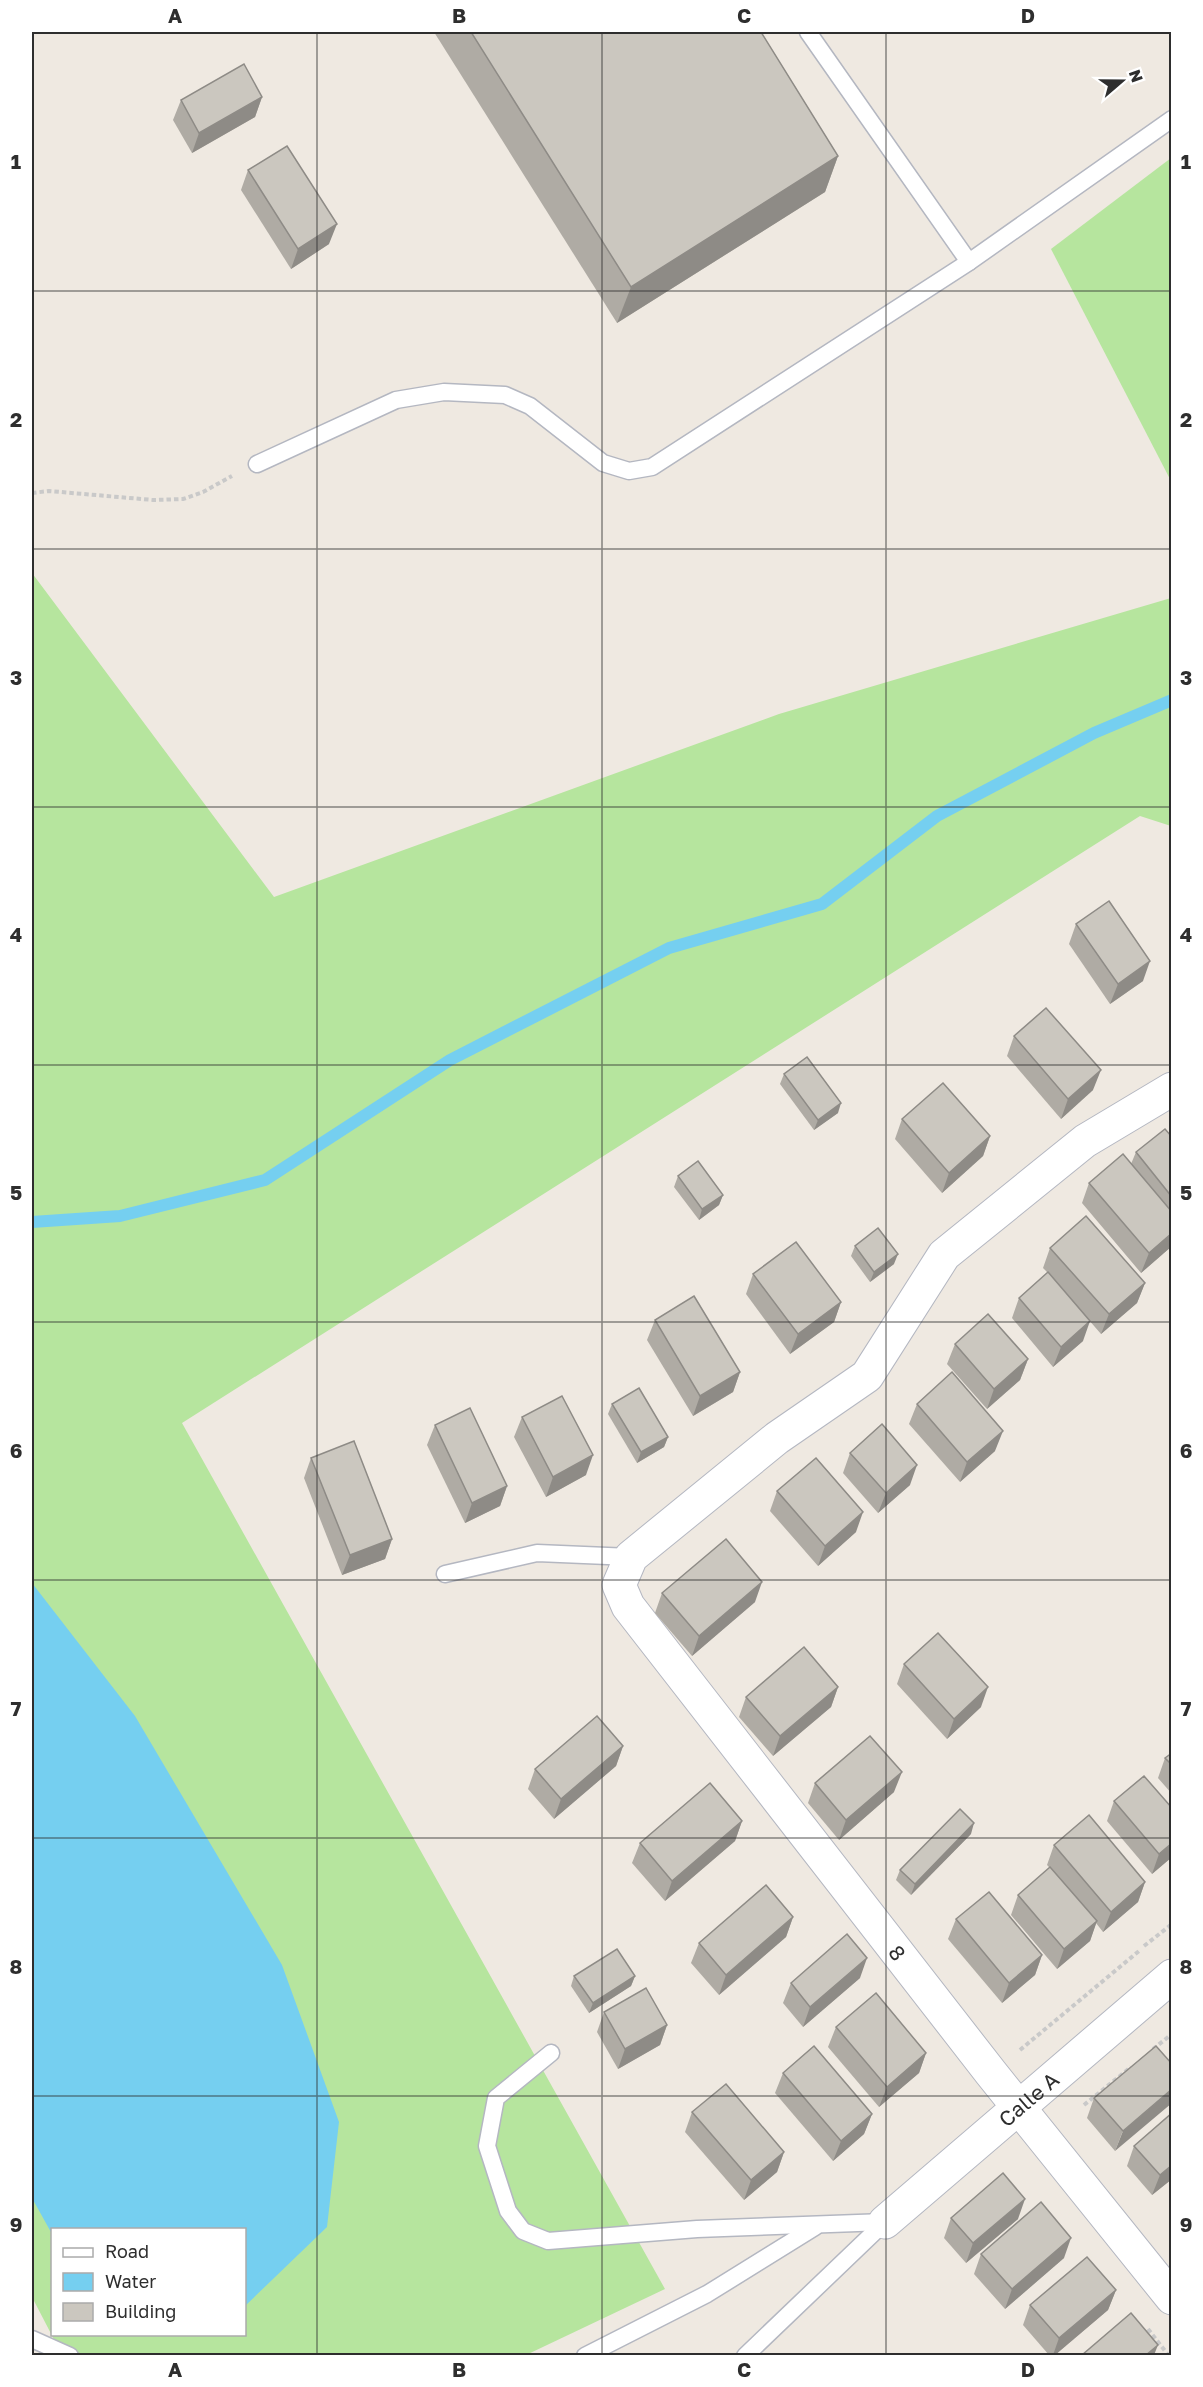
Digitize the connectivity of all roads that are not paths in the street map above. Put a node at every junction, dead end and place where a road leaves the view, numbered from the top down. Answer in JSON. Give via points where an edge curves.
{"nodes":[{"id":1,"x":808,"y":32,"type":"edge"},
{"id":2,"x":1172,"y":119,"type":"edge"},
{"id":3,"x":969,"y":262,"type":"junction"},
{"id":4,"x":256,"y":464,"type":"road end"},
{"id":5,"x":1172,"y":1089,"type":"edge"},
{"id":6,"x":631,"y":1557,"type":"junction"},
{"id":7,"x":445,"y":1574,"type":"dead end"},
{"id":8,"x":1172,"y":1976,"type":"edge"},
{"id":9,"x":551,"y":2053,"type":"dead end"},
{"id":10,"x":1018,"y":2107,"type":"junction"},
{"id":11,"x":885,"y":2222,"type":"junction"},
{"id":12,"x":816,"y":2226,"type":"junction"},
{"id":13,"x":1172,"y":2298,"type":"edge"},
{"id":14,"x":32,"y":2339,"type":"edge"},
{"id":15,"x":70,"y":2355,"type":"edge"},
{"id":16,"x":585,"y":2355,"type":"edge"},
{"id":17,"x":745,"y":2355,"type":"edge"}],
"edges":[{"from":1,"to":3,"type":"lane"},
{"from":2,"to":3,"type":"lane"},
{"from":3,"to":4,"type":"lane","via":[[652,467],[629,471],[603,463],[530,406],[506,395],[444,392],[396,400]]},
{"from":5,"to":6,"type":"street","via":[[1085,1141],[944,1255],[867,1376],[777,1438]]},
{"from":6,"to":7,"type":"lane","via":[[537,1553]]},
{"from":6,"to":10,"type":"street","name":"8","via":[[619,1584],[628,1606]]},
{"from":8,"to":10,"type":"street","name":"Calle A"},
{"from":9,"to":12,"type":"lane","via":[[496,2098],[487,2146],[508,2211],[523,2231],[548,2241],[697,2229]]},
{"from":10,"to":11,"type":"street","name":"Calle A"},
{"from":10,"to":13,"type":"street","name":"8"},
{"from":11,"to":12,"type":"lane"},
{"from":11,"to":17,"type":"lane"},
{"from":12,"to":16,"type":"lane","via":[[707,2294]]},
{"from":14,"to":15,"type":"lane"}]}
